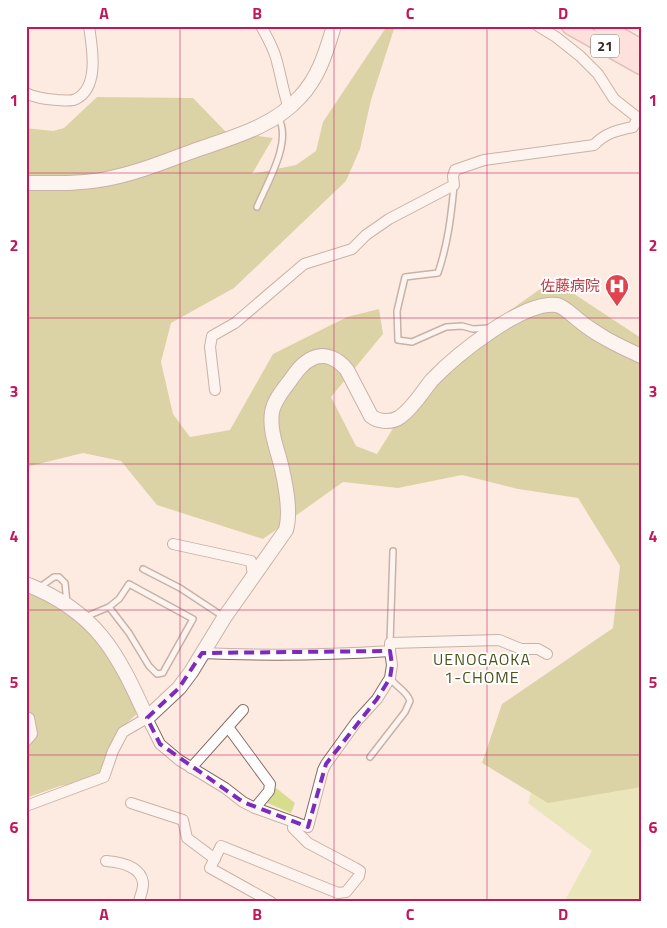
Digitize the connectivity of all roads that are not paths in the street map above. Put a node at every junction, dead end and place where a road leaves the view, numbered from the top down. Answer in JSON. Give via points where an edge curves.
{"nodes":[{"id":1,"x":88,"y":26,"type":"edge"},
{"id":2,"x":261,"y":26,"type":"edge"},
{"id":3,"x":334,"y":26,"type":"edge"},
{"id":4,"x":538,"y":26,"type":"edge"},
{"id":5,"x":570,"y":26,"type":"edge"},
{"id":6,"x":601,"y":30,"type":"edge"},
{"id":7,"x":641,"y":48,"type":"edge"},
{"id":8,"x":641,"y":66,"type":"edge"},
{"id":9,"x":26,"y":93,"type":"edge"},
{"id":10,"x":283,"y":113,"type":"junction"},
{"id":11,"x":26,"y":183,"type":"edge"},
{"id":12,"x":454,"y":185,"type":"junction"},
{"id":13,"x":257,"y":207,"type":"dead end"},
{"id":14,"x":495,"y":328,"type":"junction"},
{"id":15,"x":641,"y":356,"type":"edge"},
{"id":16,"x":215,"y":390,"type":"dead end"},
{"id":17,"x":173,"y":544,"type":"dead end"},
{"id":18,"x":394,"y":551,"type":"dead end"},
{"id":19,"x":143,"y":569,"type":"dead end"},
{"id":20,"x":253,"y":576,"type":"junction"},
{"id":21,"x":32,"y":586,"type":"edge"},
{"id":22,"x":68,"y":606,"type":"junction"},
{"id":23,"x":109,"y":607,"type":"junction"},
{"id":24,"x":85,"y":618,"type":"junction"},
{"id":25,"x":224,"y":618,"type":"junction"},
{"id":26,"x":390,"y":647,"type":"junction"},
{"id":27,"x":202,"y":653,"type":"junction"},
{"id":28,"x":548,"y":654,"type":"dead end"},
{"id":29,"x":390,"y":678,"type":"junction"},
{"id":30,"x":244,"y":710,"type":"dead end"},
{"id":31,"x":26,"y":717,"type":"edge"},
{"id":32,"x":146,"y":718,"type":"junction"},
{"id":33,"x":228,"y":727,"type":"junction"},
{"id":34,"x":26,"y":741,"type":"edge"},
{"id":35,"x":370,"y":757,"type":"dead end"},
{"id":36,"x":191,"y":768,"type":"junction"},
{"id":37,"x":131,"y":803,"type":"dead end"},
{"id":38,"x":26,"y":806,"type":"edge"},
{"id":39,"x":255,"y":808,"type":"junction"},
{"id":40,"x":294,"y":822,"type":"junction"},
{"id":41,"x":214,"y":859,"type":"junction"},
{"id":42,"x":106,"y":861,"type":"dead end"},
{"id":43,"x":139,"y":902,"type":"edge"},
{"id":44,"x":271,"y":902,"type":"edge"}],
"edges":[{"from":1,"to":9,"type":"street","via":[[93,55],[86,90],[75,100],[47,99]]},
{"from":2,"to":10,"type":"street","via":[[277,60],[284,95]]},
{"from":3,"to":10,"type":"street","via":[[313,80]]},
{"from":4,"to":12,"type":"street","via":[[598,74],[614,99],[638,118],[633,127],[616,130],[594,145],[484,160],[455,170]]},
{"from":5,"to":6,"type":"main road","number":"21"},
{"from":6,"to":7,"type":"main road","number":"21"},
{"from":6,"to":8,"type":"main road","number":"21"},
{"from":10,"to":11,"type":"street","via":[[247,132],[134,173],[90,181]]},
{"from":10,"to":13,"type":"lane","via":[[280,154]]},
{"from":12,"to":14,"type":"lane","via":[[446,251],[438,273],[405,277],[397,312],[398,340],[412,342],[446,327]]},
{"from":12,"to":16,"type":"street","via":[[389,219],[352,249],[304,264],[235,322],[212,336],[210,347]]},
{"from":14,"to":15,"type":"street","via":[[522,313],[558,305],[592,331]]},
{"from":14,"to":20,"type":"street","via":[[433,380],[401,417],[390,421],[371,416],[342,363],[334,358],[317,356],[302,364],[279,395],[272,412],[288,523]]},
{"from":17,"to":20,"type":"street","via":[[251,561]]},
{"from":18,"to":26,"type":"lane"},
{"from":19,"to":25,"type":"lane","via":[[180,588]]},
{"from":20,"to":25,"type":"street"},
{"from":21,"to":22,"type":"street"},
{"from":21,"to":22,"type":"lane","via":[[59,577],[65,583]]},
{"from":22,"to":24,"type":"street"},
{"from":23,"to":23,"type":"lane","via":[[157,674],[165,670],[194,619],[129,584]]},
{"from":23,"to":24,"type":"lane"},
{"from":24,"to":32,"type":"street","via":[[112,650]]},
{"from":25,"to":27,"type":"street"},
{"from":26,"to":27,"type":"street","via":[[349,654]]},
{"from":26,"to":28,"type":"street","via":[[499,640],[521,649],[538,649]]},
{"from":26,"to":29,"type":"street"},
{"from":27,"to":32,"type":"street","via":[[180,688]]},
{"from":29,"to":35,"type":"lane","via":[[410,701]]},
{"from":29,"to":40,"type":"street","via":[[322,770],[308,827]]},
{"from":30,"to":33,"type":"street"},
{"from":31,"to":34,"type":"street","via":[[32,734]]},
{"from":32,"to":36,"type":"street","via":[[160,744]]},
{"from":32,"to":38,"type":"street","via":[[123,732],[104,777]]},
{"from":33,"to":36,"type":"street"},
{"from":33,"to":39,"type":"street","via":[[270,784],[270,791]]},
{"from":36,"to":39,"type":"street"},
{"from":37,"to":41,"type":"street","via":[[183,820],[187,838]]},
{"from":39,"to":40,"type":"street"},
{"from":40,"to":41,"type":"street","via":[[293,828],[308,843],[360,871],[360,876],[346,892],[338,893],[221,846]]},
{"from":41,"to":44,"type":"street","via":[[210,868]]},
{"from":42,"to":43,"type":"street","via":[[121,863],[139,874],[143,885]]}]}
